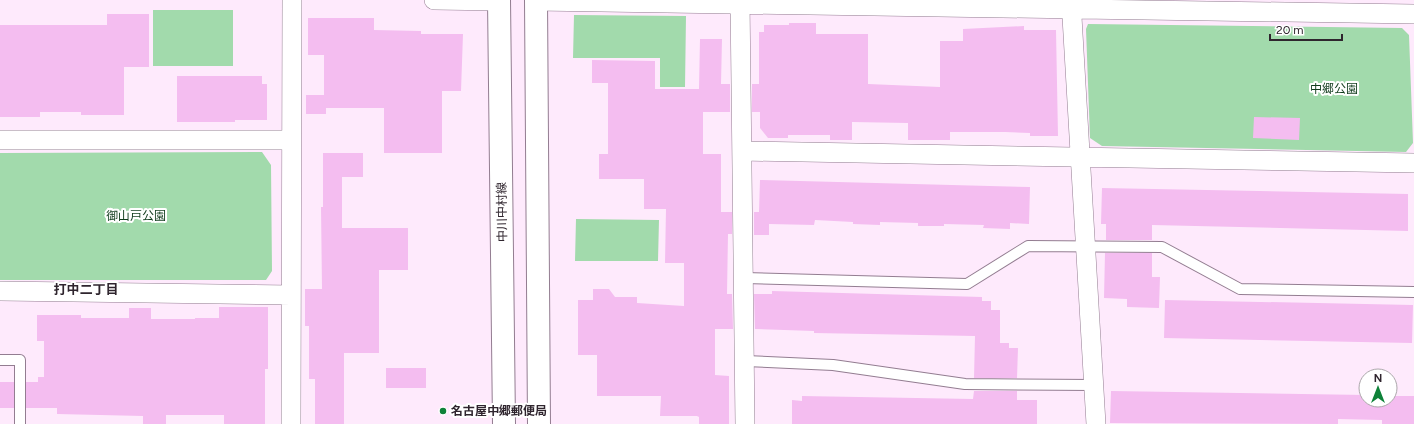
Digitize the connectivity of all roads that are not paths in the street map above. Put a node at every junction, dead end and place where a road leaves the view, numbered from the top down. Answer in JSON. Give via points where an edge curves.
{"nodes":[{"id":1,"x":292,"y":0,"type":"edge"},
{"id":2,"x":434,"y":0,"type":"edge"},
{"id":3,"x":499,"y":0,"type":"edge"},
{"id":4,"x":536,"y":1,"type":"edge"},
{"id":5,"x":740,"y":2,"type":"edge"},
{"id":6,"x":1072,"y":5,"type":"edge"},
{"id":7,"x":1261,"y":6,"type":"edge"},
{"id":8,"x":1414,"y":14,"type":"edge"},
{"id":9,"x":0,"y":140,"type":"edge"},
{"id":10,"x":291,"y":140,"type":"junction"},
{"id":11,"x":742,"y":151,"type":"junction"},
{"id":12,"x":1081,"y":157,"type":"junction"},
{"id":13,"x":1414,"y":163,"type":"edge"},
{"id":14,"x":1086,"y":247,"type":"junction"},
{"id":15,"x":744,"y":278,"type":"junction"},
{"id":16,"x":0,"y":291,"type":"edge"},
{"id":17,"x":1414,"y":292,"type":"edge"},
{"id":18,"x":291,"y":296,"type":"junction"},
{"id":19,"x":0,"y":360,"type":"edge"},
{"id":20,"x":745,"y":361,"type":"junction"},
{"id":21,"x":1094,"y":385,"type":"junction"},
{"id":22,"x":20,"y":424,"type":"edge"},
{"id":23,"x":291,"y":424,"type":"edge"},
{"id":24,"x":504,"y":424,"type":"edge"},
{"id":25,"x":539,"y":424,"type":"edge"},
{"id":26,"x":745,"y":424,"type":"edge"},
{"id":27,"x":1096,"y":424,"type":"edge"}],
"edges":[{"from":1,"to":10,"type":"street"},
{"from":2,"to":3,"type":"street"},
{"from":3,"to":24,"type":"main road","name":"中川中村線"},
{"from":4,"to":5,"type":"street"},
{"from":4,"to":25,"type":"main road"},
{"from":5,"to":6,"type":"street"},
{"from":5,"to":11,"type":"street"},
{"from":6,"to":7,"type":"street"},
{"from":6,"to":12,"type":"street"},
{"from":7,"to":8,"type":"street"},
{"from":9,"to":10,"type":"street"},
{"from":10,"to":18,"type":"street"},
{"from":11,"to":12,"type":"street"},
{"from":11,"to":15,"type":"street"},
{"from":12,"to":13,"type":"street"},
{"from":12,"to":14,"type":"street"},
{"from":14,"to":15,"type":"lane","via":[[1028,246],[967,284]]},
{"from":14,"to":17,"type":"lane","via":[[1162,247],[1240,290]]},
{"from":14,"to":21,"type":"street"},
{"from":15,"to":20,"type":"street"},
{"from":16,"to":18,"type":"street"},
{"from":18,"to":23,"type":"street"},
{"from":19,"to":22,"type":"lane","via":[[20,360]]},
{"from":20,"to":21,"type":"lane","via":[[833,365],[965,384]]},
{"from":20,"to":26,"type":"street"},
{"from":21,"to":27,"type":"street"}]}
